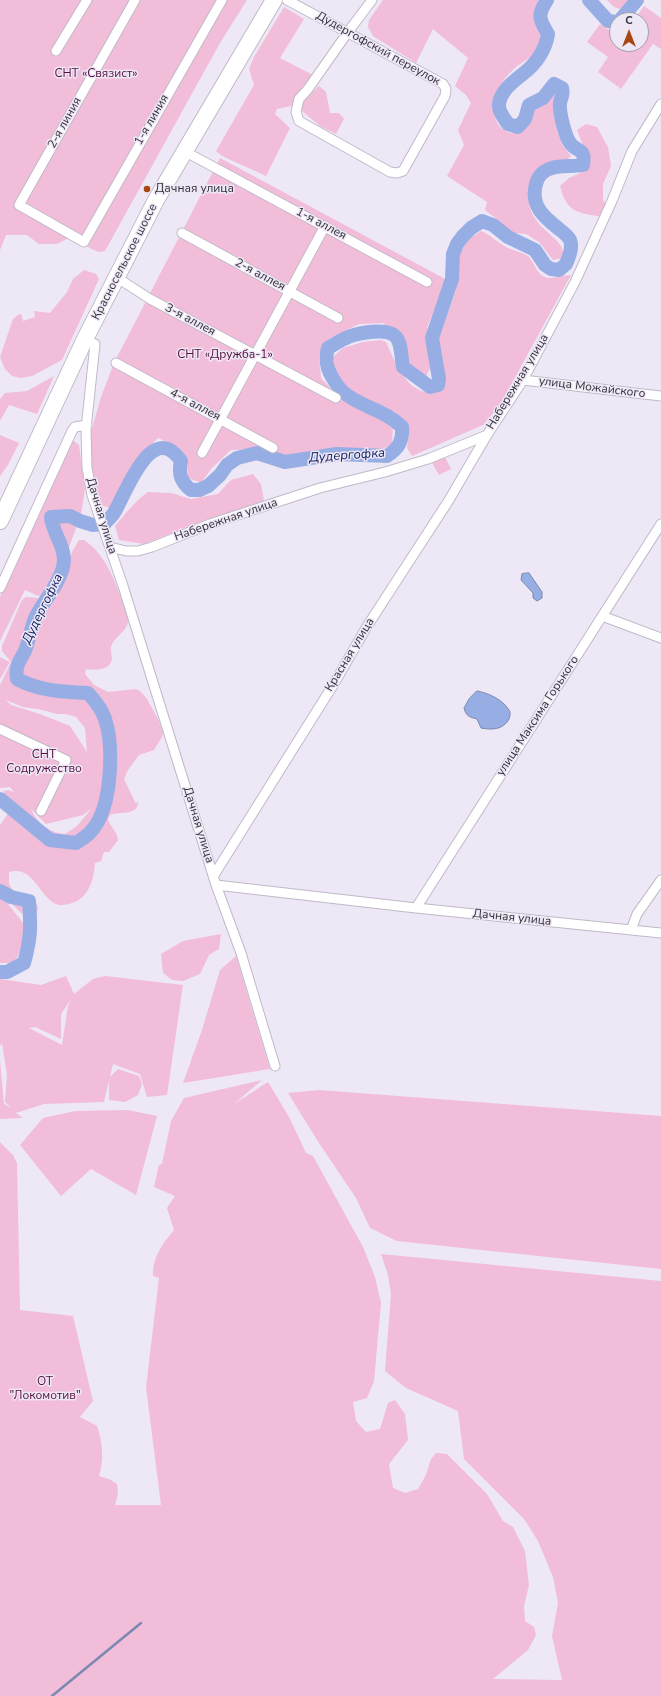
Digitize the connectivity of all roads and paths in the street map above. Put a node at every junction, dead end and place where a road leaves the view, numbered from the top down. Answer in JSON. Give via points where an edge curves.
{"nodes":[{"id":1,"x":88,"y":0,"type":"edge"},
{"id":2,"x":135,"y":0,"type":"edge"},
{"id":3,"x":222,"y":0,"type":"edge"},
{"id":4,"x":274,"y":0,"type":"edge"},
{"id":5,"x":287,"y":0,"type":"edge"},
{"id":6,"x":372,"y":0,"type":"edge"},
{"id":7,"x":348,"y":32,"type":"junction"},
{"id":8,"x":56,"y":51,"type":"dead end"},
{"id":9,"x":661,"y":104,"type":"edge"},
{"id":10,"x":184,"y":151,"type":"junction"},
{"id":11,"x":325,"y":226,"type":"junction"},
{"id":12,"x":182,"y":233,"type":"dead end"},
{"id":13,"x":84,"y":242,"type":"joint"},
{"id":14,"x":116,"y":277,"type":"junction"},
{"id":15,"x":427,"y":282,"type":"dead end"},
{"id":16,"x":289,"y":291,"type":"junction"},
{"id":17,"x":338,"y":318,"type":"dead end"},
{"id":18,"x":85,"y":339,"type":"junction"},
{"id":19,"x":255,"y":354,"type":"junction"},
{"id":20,"x":116,"y":363,"type":"dead end"},
{"id":21,"x":523,"y":380,"type":"junction"},
{"id":22,"x":661,"y":396,"type":"edge"},
{"id":23,"x":336,"y":398,"type":"dead end"},
{"id":24,"x":221,"y":419,"type":"junction"},
{"id":25,"x":87,"y":425,"type":"junction"},
{"id":26,"x":487,"y":435,"type":"junction"},
{"id":27,"x":36,"y":446,"type":"junction"},
{"id":28,"x":273,"y":448,"type":"dead end"},
{"id":29,"x":202,"y":453,"type":"dead end"},
{"id":30,"x":0,"y":501,"type":"edge"},
{"id":31,"x":0,"y":521,"type":"edge"},
{"id":32,"x":661,"y":524,"type":"edge"},
{"id":33,"x":110,"y":548,"type":"junction"},
{"id":34,"x":0,"y":588,"type":"edge"},
{"id":35,"x":602,"y":616,"type":"junction"},
{"id":36,"x":661,"y":638,"type":"edge"},
{"id":37,"x":0,"y":729,"type":"edge"},
{"id":38,"x":40,"y":811,"type":"dead end"},
{"id":39,"x":215,"y":880,"type":"junction"},
{"id":40,"x":661,"y":880,"type":"edge"},
{"id":41,"x":416,"y":908,"type":"junction"},
{"id":42,"x":631,"y":930,"type":"junction"},
{"id":43,"x":661,"y":933,"type":"edge"},
{"id":44,"x":275,"y":1066,"type":"dead end"}],
"edges":[{"from":1,"to":8,"type":"street"},
{"from":2,"to":13,"type":"street","name":"2-я линия","via":[[19,205]]},
{"from":3,"to":13,"type":"street","name":"1-я линия"},
{"from":4,"to":10,"type":"highway","name":"Красносельское шоссе"},
{"from":5,"to":7,"type":"street","name":"Дудергофский переулок"},
{"from":6,"to":7,"type":"street"},
{"from":7,"to":7,"type":"street","name":"Дудергофский переулок","via":[[299,99],[296,112],[299,121],[390,172],[403,171],[445,96],[446,89],[443,84]]},
{"from":9,"to":21,"type":"street","name":"Набережная улица","via":[[632,151],[575,282]]},
{"from":10,"to":11,"type":"street","name":"1-я аллея"},
{"from":10,"to":14,"type":"highway","name":"Красносельское шоссе"},
{"from":11,"to":15,"type":"street","name":"1-я аллея"},
{"from":11,"to":16,"type":"street"},
{"from":12,"to":16,"type":"street","name":"2-я аллея"},
{"from":14,"to":18,"type":"highway","name":"Красносельское шоссе"},
{"from":14,"to":19,"type":"street","name":"3-я аллея","via":[[150,299]]},
{"from":16,"to":17,"type":"street","name":"2-я аллея"},
{"from":16,"to":19,"type":"street"},
{"from":18,"to":25,"type":"street","name":"Дачная улица","via":[[95,344]]},
{"from":18,"to":27,"type":"highway","name":"Красносельское шоссе"},
{"from":19,"to":23,"type":"street","name":"3-я аллея"},
{"from":19,"to":24,"type":"street"},
{"from":20,"to":24,"type":"street","name":"4-я аллея"},
{"from":21,"to":22,"type":"street","name":"улица Можайского"},
{"from":21,"to":26,"type":"street","name":"Набережная улица"},
{"from":24,"to":28,"type":"street","name":"4-я аллея"},
{"from":24,"to":29,"type":"street"},
{"from":25,"to":33,"type":"street","name":"Дачная улица","via":[[87,468],[92,494]]},
{"from":25,"to":34,"type":"street","via":[[75,427],[72,431]]},
{"from":26,"to":33,"type":"street","name":"Набережная улица","via":[[428,459],[320,488],[210,524],[152,547],[138,551]]},
{"from":26,"to":39,"type":"street","name":"Красная улица","via":[[449,500],[366,628]]},
{"from":27,"to":30,"type":"highway","name":"Красносельское шоссе"},
{"from":27,"to":31,"type":"highway","name":"Красносельское шоссе"},
{"from":32,"to":35,"type":"street","name":"улица Максима Горького"},
{"from":33,"to":39,"type":"street","name":"Дачная улица"},
{"from":35,"to":36,"type":"street"},
{"from":35,"to":41,"type":"street","name":"улица Максима Горького"},
{"from":37,"to":38,"type":"street","via":[[66,760]]},
{"from":39,"to":41,"type":"street","name":"Дачная улица"},
{"from":39,"to":44,"type":"street","via":[[241,953]]},
{"from":40,"to":42,"type":"street","via":[[637,914]]},
{"from":41,"to":42,"type":"street","name":"Дачная улица"},
{"from":42,"to":43,"type":"street","name":"Дачная улица"}]}
